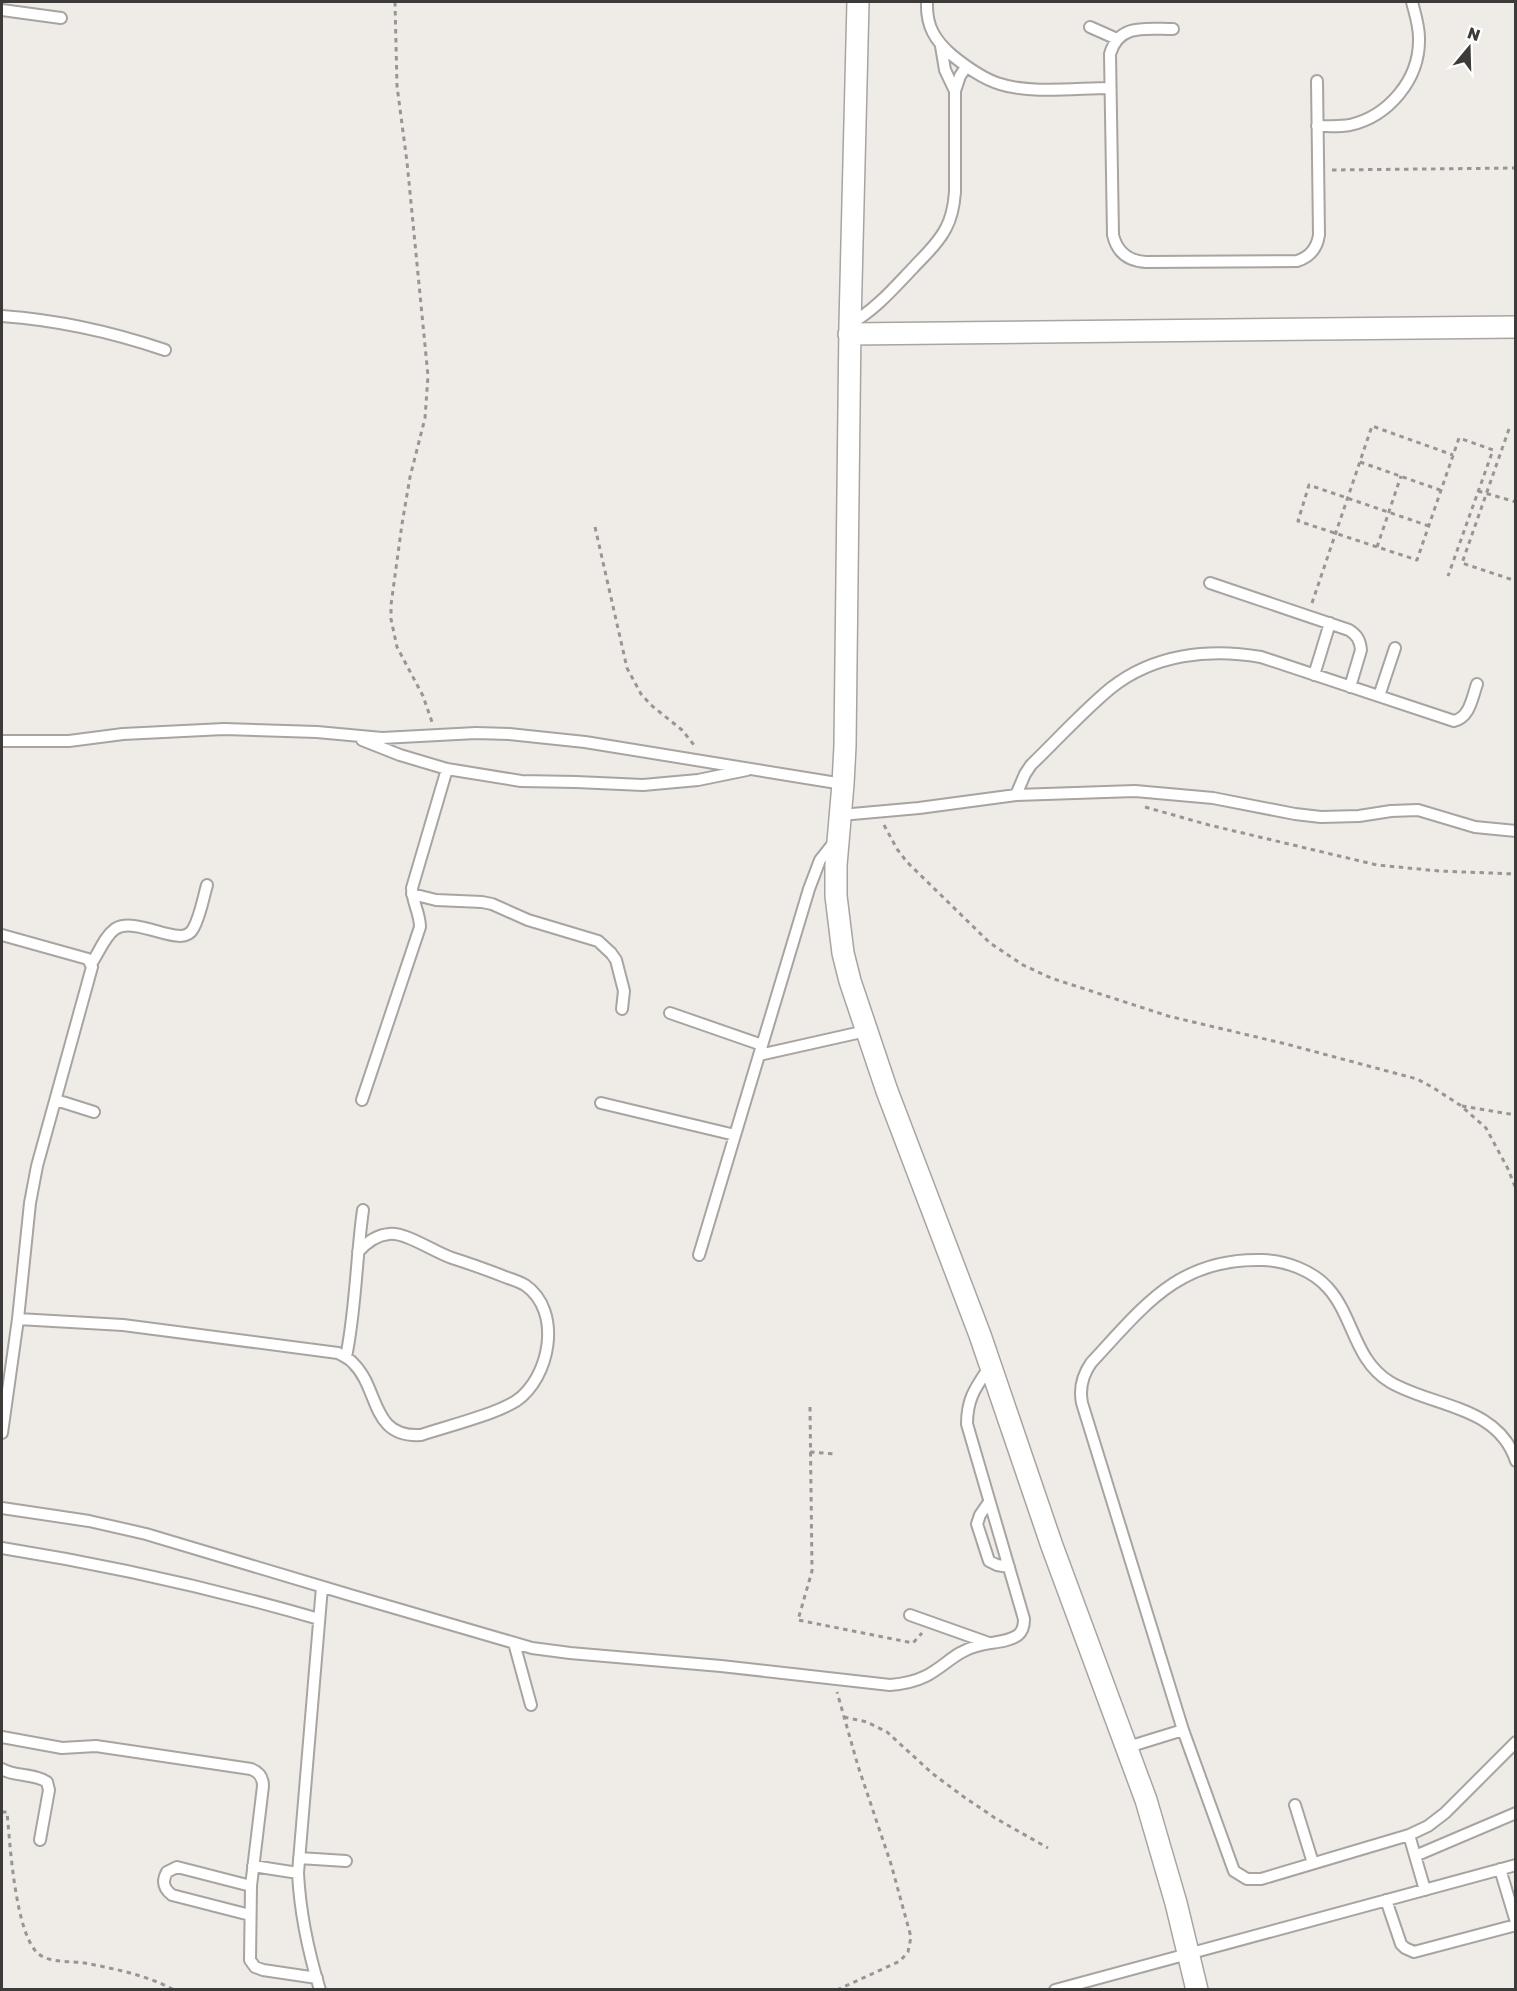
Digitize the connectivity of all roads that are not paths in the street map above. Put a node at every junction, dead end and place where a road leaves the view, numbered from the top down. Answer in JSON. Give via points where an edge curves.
{"nodes":[{"id":1,"x":858,"y":2,"type":"edge"},
{"id":2,"x":927,"y":2,"type":"edge"},
{"id":3,"x":1412,"y":2,"type":"edge"},
{"id":4,"x":2,"y":9,"type":"edge"},
{"id":5,"x":61,"y":18,"type":"dead end"},
{"id":6,"x":1090,"y":27,"type":"dead end"},
{"id":7,"x":1173,"y":29,"type":"dead end"},
{"id":8,"x":1117,"y":39,"type":"junction"},
{"id":9,"x":941,"y":46,"type":"junction"},
{"id":10,"x":966,"y":67,"type":"junction"},
{"id":11,"x":1317,"y":81,"type":"dead end"},
{"id":12,"x":1110,"y":88,"type":"junction"},
{"id":13,"x":955,"y":91,"type":"junction"},
{"id":14,"x":1317,"y":126,"type":"junction"},
{"id":15,"x":2,"y":316,"type":"edge"},
{"id":16,"x":1515,"y":327,"type":"edge"},
{"id":17,"x":849,"y":329,"type":"junction"},
{"id":18,"x":165,"y":350,"type":"dead end"},
{"id":19,"x":1210,"y":583,"type":"dead end"},
{"id":20,"x":1330,"y":623,"type":"junction"},
{"id":21,"x":1395,"y":648,"type":"dead end"},
{"id":22,"x":1314,"y":675,"type":"junction"},
{"id":23,"x":1477,"y":684,"type":"dead end"},
{"id":24,"x":1350,"y":687,"type":"junction"},
{"id":25,"x":1378,"y":696,"type":"junction"},
{"id":26,"x":354,"y":737,"type":"junction"},
{"id":27,"x":2,"y":741,"type":"edge"},
{"id":28,"x":752,"y":768,"type":"junction"},
{"id":29,"x":447,"y":769,"type":"junction"},
{"id":30,"x":843,"y":784,"type":"junction"},
{"id":31,"x":1016,"y":795,"type":"junction"},
{"id":32,"x":840,"y":826,"type":"junction"},
{"id":33,"x":1515,"y":831,"type":"edge"},
{"id":34,"x":207,"y":885,"type":"dead end"},
{"id":35,"x":412,"y":894,"type":"junction"},
{"id":36,"x":2,"y":935,"type":"edge"},
{"id":37,"x":91,"y":964,"type":"junction"},
{"id":38,"x":622,"y":1010,"type":"dead end"},
{"id":39,"x":670,"y":1013,"type":"dead end"},
{"id":40,"x":866,"y":1032,"type":"junction"},
{"id":41,"x":761,"y":1050,"type":"junction"},
{"id":42,"x":56,"y":1100,"type":"junction"},
{"id":43,"x":362,"y":1100,"type":"dead end"},
{"id":44,"x":601,"y":1103,"type":"dead end"},
{"id":45,"x":94,"y":1112,"type":"dead end"},
{"id":46,"x":735,"y":1135,"type":"junction"},
{"id":47,"x":363,"y":1210,"type":"dead end"},
{"id":48,"x":358,"y":1252,"type":"junction"},
{"id":49,"x":699,"y":1255,"type":"dead end"},
{"id":50,"x":18,"y":1319,"type":"junction"},
{"id":51,"x":346,"y":1357,"type":"junction"},
{"id":52,"x":990,"y":1366,"type":"junction"},
{"id":53,"x":2,"y":1433,"type":"edge"},
{"id":54,"x":1515,"y":1461,"type":"edge"},
{"id":55,"x":989,"y":1502,"type":"junction"},
{"id":56,"x":2,"y":1508,"type":"edge"},
{"id":57,"x":2,"y":1548,"type":"edge"},
{"id":58,"x":1008,"y":1567,"type":"junction"},
{"id":59,"x":321,"y":1587,"type":"junction"},
{"id":60,"x":910,"y":1615,"type":"dead end"},
{"id":61,"x":319,"y":1619,"type":"junction"},
{"id":62,"x":514,"y":1643,"type":"junction"},
{"id":63,"x":989,"y":1643,"type":"junction"},
{"id":64,"x":531,"y":1705,"type":"dead end"},
{"id":65,"x":1183,"y":1730,"type":"junction"},
{"id":66,"x":2,"y":1737,"type":"edge"},
{"id":67,"x":1515,"y":1742,"type":"edge"},
{"id":68,"x":1128,"y":1747,"type":"junction"},
{"id":69,"x":2,"y":1769,"type":"edge"},
{"id":70,"x":1295,"y":1805,"type":"dead end"},
{"id":71,"x":1515,"y":1813,"type":"edge"},
{"id":72,"x":1409,"y":1835,"type":"junction"},
{"id":73,"x":40,"y":1840,"type":"dead end"},
{"id":74,"x":1415,"y":1856,"type":"junction"},
{"id":75,"x":299,"y":1858,"type":"junction"},
{"id":76,"x":346,"y":1861,"type":"dead end"},
{"id":77,"x":1313,"y":1863,"type":"junction"},
{"id":78,"x":1515,"y":1864,"type":"edge"},
{"id":79,"x":253,"y":1866,"type":"junction"},
{"id":80,"x":1500,"y":1869,"type":"junction"},
{"id":81,"x":298,"y":1873,"type":"junction"},
{"id":82,"x":251,"y":1886,"type":"junction"},
{"id":83,"x":1425,"y":1890,"type":"junction"},
{"id":84,"x":1386,"y":1900,"type":"junction"},
{"id":85,"x":250,"y":1915,"type":"junction"},
{"id":86,"x":1515,"y":1923,"type":"edge"},
{"id":87,"x":1188,"y":1954,"type":"junction"},
{"id":88,"x":316,"y":1978,"type":"junction"},
{"id":89,"x":320,"y":1989,"type":"edge"},
{"id":90,"x":1055,"y":1989,"type":"edge"},
{"id":91,"x":1197,"y":1989,"type":"edge"}],
"edges":[{"from":1,"to":17,"type":"street"},
{"from":2,"to":9,"type":"lane","via":[[927,20]]},
{"from":3,"to":14,"type":"lane","via":[[1418,26],[1418,53],[1402,90],[1384,109],[1360,122]]},
{"from":4,"to":5,"type":"lane"},
{"from":6,"to":8,"type":"lane"},
{"from":7,"to":8,"type":"lane","via":[[1131,30]]},
{"from":8,"to":12,"type":"lane","via":[[1110,54]]},
{"from":9,"to":10,"type":"lane"},
{"from":9,"to":13,"type":"lane","via":[[945,70]]},
{"from":10,"to":12,"type":"lane","via":[[990,81],[1016,88]]},
{"from":10,"to":13,"type":"lane"},
{"from":11,"to":14,"type":"lane"},
{"from":12,"to":14,"type":"lane","via":[[1113,235],[1119,249],[1131,259],[1146,262],[1297,261],[1312,252],[1318,241]]},
{"from":13,"to":17,"type":"lane","via":[[955,192],[947,226],[934,246],[877,306]]},
{"from":15,"to":18,"type":"lane","via":[[91,328]]},
{"from":16,"to":17,"type":"street"},
{"from":17,"to":30,"type":"street"},
{"from":19,"to":20,"type":"lane"},
{"from":20,"to":22,"type":"lane"},
{"from":20,"to":24,"type":"lane","via":[[1354,633],[1361,644]]},
{"from":21,"to":25,"type":"lane"},
{"from":22,"to":24,"type":"lane"},
{"from":22,"to":31,"type":"lane","via":[[1234,652],[1208,652],[1158,663],[1112,688],[1031,765]]},
{"from":23,"to":25,"type":"lane","via":[[1467,712],[1454,721]]},
{"from":24,"to":25,"type":"lane"},
{"from":26,"to":27,"type":"lane","via":[[224,729],[69,741]]},
{"from":26,"to":28,"type":"lane","via":[[476,733],[547,737]]},
{"from":26,"to":29,"type":"lane"},
{"from":28,"to":29,"type":"lane","via":[[670,784],[624,786],[521,782]]},
{"from":28,"to":30,"type":"lane"},
{"from":29,"to":35,"type":"lane"},
{"from":30,"to":32,"type":"street"},
{"from":31,"to":32,"type":"lane","via":[[880,812]]},
{"from":31,"to":33,"type":"lane","via":[[1174,793],[1321,817],[1418,810],[1469,825]]},
{"from":32,"to":40,"type":"street","via":[[836,865],[839,925],[849,981]]},
{"from":32,"to":41,"type":"lane","via":[[814,874]]},
{"from":34,"to":37,"type":"lane","via":[[189,934],[180,937],[122,926],[110,934]]},
{"from":35,"to":38,"type":"lane","via":[[492,904],[528,920],[598,941],[616,960],[624,990]]},
{"from":35,"to":43,"type":"lane","via":[[420,927]]},
{"from":36,"to":37,"type":"lane","via":[[88,959]]},
{"from":37,"to":42,"type":"lane"},
{"from":39,"to":41,"type":"lane"},
{"from":40,"to":41,"type":"lane"},
{"from":40,"to":52,"type":"street"},
{"from":41,"to":46,"type":"lane"},
{"from":42,"to":45,"type":"lane"},
{"from":42,"to":50,"type":"lane","via":[[30,1203]]},
{"from":44,"to":46,"type":"lane"},
{"from":46,"to":49,"type":"lane"},
{"from":47,"to":48,"type":"lane"},
{"from":48,"to":51,"type":"lane","via":[[354,1317]]},
{"from":48,"to":51,"type":"lane","via":[[381,1235],[398,1234],[525,1285],[546,1316],[547,1346],[541,1372],[517,1400],[412,1436],[381,1417],[359,1371]]},
{"from":50,"to":51,"type":"lane","via":[[175,1331],[328,1351]]},
{"from":50,"to":53,"type":"lane"},
{"from":52,"to":55,"type":"lane","via":[[972,1392],[967,1424]]},
{"from":52,"to":68,"type":"street","via":[[1052,1546]]},
{"from":54,"to":65,"type":"lane","via":[[1501,1435],[1481,1419],[1392,1383],[1374,1370],[1328,1288],[1302,1270],[1271,1260],[1230,1261],[1200,1268],[1173,1282],[1091,1363],[1080,1395]]},
{"from":55,"to":58,"type":"lane"},
{"from":55,"to":58,"type":"lane","via":[[980,1515],[978,1528],[989,1562]]},
{"from":56,"to":59,"type":"lane","via":[[146,1534]]},
{"from":57,"to":61,"type":"lane","via":[[156,1576]]},
{"from":58,"to":63,"type":"lane","via":[[1024,1619],[1023,1630],[1014,1637]]},
{"from":59,"to":61,"type":"lane"},
{"from":59,"to":62,"type":"lane"},
{"from":60,"to":63,"type":"lane"},
{"from":61,"to":75,"type":"lane"},
{"from":62,"to":63,"type":"lane","via":[[570,1653],[890,1685],[926,1676],[966,1649]]},
{"from":62,"to":64,"type":"lane"},
{"from":65,"to":68,"type":"lane"},
{"from":65,"to":77,"type":"lane","via":[[1234,1871],[1254,1880]]},
{"from":66,"to":79,"type":"lane","via":[[62,1748],[96,1746],[259,1773],[263,1781]]},
{"from":67,"to":72,"type":"lane","via":[[1445,1813]]},
{"from":68,"to":87,"type":"street"},
{"from":69,"to":73,"type":"lane","via":[[47,1782]]},
{"from":70,"to":77,"type":"lane"},
{"from":71,"to":74,"type":"lane"},
{"from":72,"to":74,"type":"lane"},
{"from":72,"to":77,"type":"lane"},
{"from":74,"to":83,"type":"lane"},
{"from":75,"to":76,"type":"lane"},
{"from":75,"to":81,"type":"lane"},
{"from":78,"to":80,"type":"lane"},
{"from":79,"to":81,"type":"lane"},
{"from":79,"to":82,"type":"lane"},
{"from":80,"to":83,"type":"lane"},
{"from":80,"to":86,"type":"lane"},
{"from":81,"to":88,"type":"lane","via":[[299,1902]]},
{"from":82,"to":85,"type":"lane"},
{"from":82,"to":85,"type":"lane","via":[[177,1867],[167,1872],[163,1882],[172,1895]]},
{"from":83,"to":84,"type":"lane"},
{"from":84,"to":86,"type":"lane","via":[[1401,1944],[1414,1952]]},
{"from":84,"to":87,"type":"lane"},
{"from":85,"to":88,"type":"lane","via":[[249,1955],[255,1967]]},
{"from":87,"to":90,"type":"lane"},
{"from":87,"to":91,"type":"street"},
{"from":88,"to":89,"type":"lane"}]}
